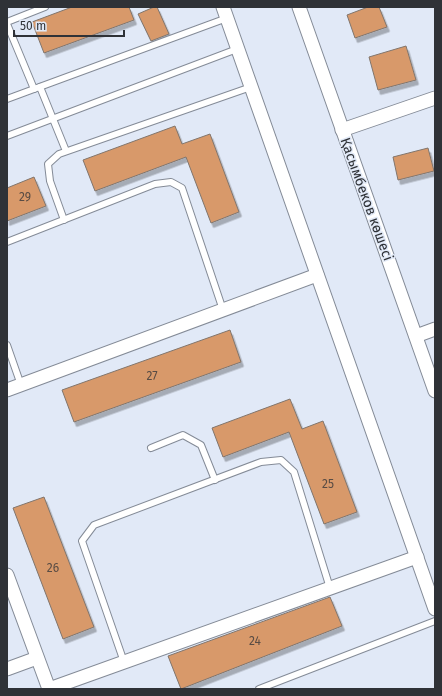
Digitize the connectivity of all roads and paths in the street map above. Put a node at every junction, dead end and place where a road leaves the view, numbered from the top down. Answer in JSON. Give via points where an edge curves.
{"nodes":[{"id":1,"x":45,"y":7,"type":"edge"},
{"id":2,"x":298,"y":7,"type":"edge"},
{"id":3,"x":225,"y":12,"type":"edge"},
{"id":4,"x":7,"y":23,"type":"edge"},
{"id":5,"x":237,"y":49,"type":"junction"},
{"id":6,"x":251,"y":87,"type":"junction"},
{"id":7,"x":37,"y":88,"type":"junction"},
{"id":8,"x":435,"y":98,"type":"edge"},
{"id":9,"x":7,"y":99,"type":"edge"},
{"id":10,"x":53,"y":120,"type":"junction"},
{"id":11,"x":342,"y":130,"type":"junction"},
{"id":12,"x":7,"y":136,"type":"edge"},
{"id":13,"x":66,"y":151,"type":"junction"},
{"id":14,"x":64,"y":220,"type":"junction"},
{"id":15,"x":7,"y":242,"type":"edge"},
{"id":16,"x":317,"y":275,"type":"junction"},
{"id":17,"x":223,"y":310,"type":"junction"},
{"id":18,"x":435,"y":329,"type":"edge"},
{"id":19,"x":416,"y":336,"type":"junction"},
{"id":20,"x":7,"y":345,"type":"edge"},
{"id":21,"x":21,"y":385,"type":"junction"},
{"id":22,"x":7,"y":390,"type":"edge"},
{"id":23,"x":435,"y":391,"type":"edge"},
{"id":24,"x":151,"y":448,"type":"dead end"},
{"id":25,"x":215,"y":480,"type":"junction"},
{"id":26,"x":417,"y":557,"type":"junction"},
{"id":27,"x":7,"y":575,"type":"edge"},
{"id":28,"x":330,"y":588,"type":"junction"},
{"id":29,"x":435,"y":608,"type":"edge"},
{"id":30,"x":435,"y":621,"type":"edge"},
{"id":31,"x":37,"y":658,"type":"junction"},
{"id":32,"x":124,"y":662,"type":"junction"},
{"id":33,"x":7,"y":669,"type":"edge"},
{"id":34,"x":49,"y":689,"type":"edge"},
{"id":35,"x":259,"y":689,"type":"edge"}],
"edges":[{"from":1,"to":4,"type":"lane"},
{"from":2,"to":11,"type":"street","name":"Қасымбеков көшесі"},
{"from":3,"to":5,"type":"street"},
{"from":3,"to":7,"type":"lane"},
{"from":4,"to":7,"type":"lane"},
{"from":5,"to":6,"type":"street"},
{"from":5,"to":10,"type":"lane"},
{"from":6,"to":13,"type":"lane"},
{"from":6,"to":16,"type":"street"},
{"from":7,"to":9,"type":"lane"},
{"from":7,"to":10,"type":"lane"},
{"from":8,"to":11,"type":"street"},
{"from":10,"to":12,"type":"lane"},
{"from":10,"to":13,"type":"lane"},
{"from":11,"to":19,"type":"street","name":"Қасымбеков көшесі"},
{"from":13,"to":14,"type":"lane","via":[[58,154],[48,164],[50,181]]},
{"from":14,"to":15,"type":"lane"},
{"from":14,"to":17,"type":"lane","via":[[155,184],[171,182],[182,188]]},
{"from":16,"to":17,"type":"street"},
{"from":16,"to":26,"type":"street"},
{"from":17,"to":21,"type":"street"},
{"from":18,"to":19,"type":"street"},
{"from":19,"to":23,"type":"street","name":"Қасымбеков көшесі"},
{"from":20,"to":21,"type":"lane"},
{"from":21,"to":22,"type":"street"},
{"from":24,"to":25,"type":"lane","via":[[183,435],[194,440],[201,445]]},
{"from":25,"to":28,"type":"lane","via":[[261,462],[282,460],[294,472]]},
{"from":25,"to":32,"type":"lane","via":[[94,525],[82,541]]},
{"from":26,"to":28,"type":"street"},
{"from":26,"to":29,"type":"street"},
{"from":27,"to":31,"type":"street"},
{"from":28,"to":32,"type":"street"},
{"from":30,"to":35,"type":"lane"},
{"from":31,"to":33,"type":"street"},
{"from":31,"to":34,"type":"street"},
{"from":32,"to":34,"type":"street"}]}
